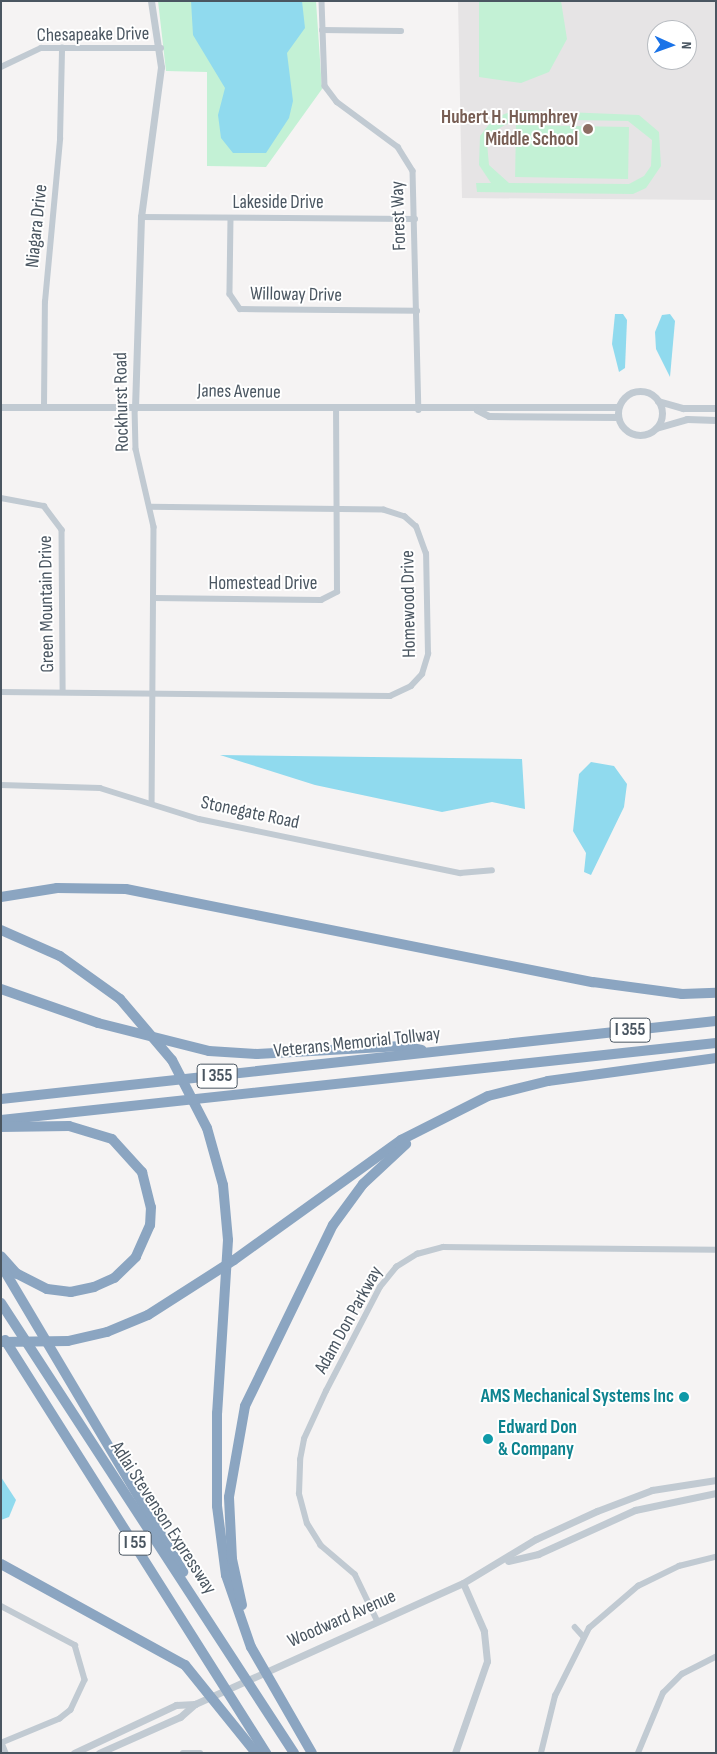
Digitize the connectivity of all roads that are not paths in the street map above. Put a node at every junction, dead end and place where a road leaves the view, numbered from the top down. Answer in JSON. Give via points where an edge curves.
{"nodes":[{"id":1,"x":151,"y":1,"type":"edge"},
{"id":2,"x":322,"y":1,"type":"edge"},
{"id":3,"x":322,"y":30,"type":"junction"},
{"id":4,"x":401,"y":31,"type":"dead end"},
{"id":5,"x":62,"y":48,"type":"junction"},
{"id":6,"x":161,"y":48,"type":"junction"},
{"id":7,"x":1,"y":68,"type":"edge"},
{"id":8,"x":141,"y":217,"type":"junction"},
{"id":9,"x":231,"y":218,"type":"junction"},
{"id":10,"x":415,"y":220,"type":"junction"},
{"id":11,"x":417,"y":311,"type":"junction"},
{"id":12,"x":658,"y":401,"type":"junction"},
{"id":13,"x":1,"y":407,"type":"edge"},
{"id":14,"x":44,"y":407,"type":"junction"},
{"id":15,"x":618,"y":407,"type":"junction"},
{"id":16,"x":135,"y":408,"type":"junction"},
{"id":17,"x":716,"y":408,"type":"edge"},
{"id":18,"x":336,"y":410,"type":"junction"},
{"id":19,"x":419,"y":410,"type":"junction"},
{"id":20,"x":477,"y":410,"type":"junction"},
{"id":21,"x":618,"y":417,"type":"junction"},
{"id":22,"x":716,"y":420,"type":"edge"},
{"id":23,"x":656,"y":428,"type":"junction"},
{"id":24,"x":1,"y":498,"type":"edge"},
{"id":25,"x":150,"y":507,"type":"junction"},
{"id":26,"x":338,"y":509,"type":"junction"},
{"id":27,"x":154,"y":598,"type":"junction"},
{"id":28,"x":1,"y":692,"type":"edge"},
{"id":29,"x":63,"y":692,"type":"junction"},
{"id":30,"x":153,"y":693,"type":"junction"},
{"id":31,"x":1,"y":785,"type":"edge"},
{"id":32,"x":152,"y":803,"type":"junction"},
{"id":33,"x":492,"y":870,"type":"dead end"},
{"id":34,"x":1,"y":897,"type":"edge"},
{"id":35,"x":1,"y":930,"type":"edge"},
{"id":36,"x":1,"y":989,"type":"edge"},
{"id":37,"x":716,"y":993,"type":"edge"},
{"id":38,"x":716,"y":1021,"type":"edge"},
{"id":39,"x":716,"y":1043,"type":"edge"},
{"id":40,"x":433,"y":1052,"type":"junction"},
{"id":41,"x":716,"y":1058,"type":"edge"},
{"id":42,"x":1,"y":1099,"type":"edge"},
{"id":43,"x":440,"y":1117,"type":"junction"},
{"id":44,"x":1,"y":1120,"type":"edge"},
{"id":45,"x":1,"y":1127,"type":"edge"},
{"id":46,"x":716,"y":1250,"type":"edge"},
{"id":47,"x":1,"y":1256,"type":"edge"},
{"id":48,"x":1,"y":1265,"type":"edge"},
{"id":49,"x":1,"y":1303,"type":"edge"},
{"id":50,"x":1,"y":1335,"type":"edge"},
{"id":51,"x":1,"y":1342,"type":"edge"},
{"id":52,"x":716,"y":1480,"type":"edge"},
{"id":53,"x":716,"y":1493,"type":"edge"},
{"id":54,"x":716,"y":1557,"type":"edge"},
{"id":55,"x":503,"y":1563,"type":"junction"},
{"id":56,"x":1,"y":1564,"type":"edge"},
{"id":57,"x":463,"y":1583,"type":"junction"},
{"id":58,"x":1,"y":1606,"type":"edge"},
{"id":59,"x":377,"y":1621,"type":"junction"},
{"id":60,"x":575,"y":1627,"type":"dead end"},
{"id":61,"x":584,"y":1637,"type":"junction"},
{"id":62,"x":223,"y":1644,"type":"junction"},
{"id":63,"x":716,"y":1657,"type":"edge"},
{"id":64,"x":266,"y":1676,"type":"junction"},
{"id":65,"x":195,"y":1704,"type":"junction"},
{"id":66,"x":6,"y":1753,"type":"edge"},
{"id":67,"x":74,"y":1753,"type":"edge"},
{"id":68,"x":99,"y":1753,"type":"edge"},
{"id":69,"x":183,"y":1753,"type":"edge"},
{"id":70,"x":200,"y":1753,"type":"edge"},
{"id":71,"x":256,"y":1753,"type":"edge"},
{"id":72,"x":266,"y":1753,"type":"edge"},
{"id":73,"x":294,"y":1753,"type":"edge"},
{"id":74,"x":312,"y":1753,"type":"edge"},
{"id":75,"x":455,"y":1753,"type":"edge"},
{"id":76,"x":541,"y":1753,"type":"edge"},
{"id":77,"x":638,"y":1753,"type":"edge"}],
"edges":[{"from":1,"to":6,"type":"street","name":"Rockhurst Road"},
{"from":2,"to":3,"type":"street","name":"Forest Way"},
{"from":3,"to":4,"type":"street"},
{"from":3,"to":10,"type":"street","name":"Forest Way","via":[[325,86],[337,102],[406,155],[413,171]]},
{"from":5,"to":6,"type":"street","name":"Chesapeake Drive"},
{"from":5,"to":7,"type":"street","name":"Chesapeake Drive","via":[[30,50]]},
{"from":5,"to":14,"type":"street","name":"Niagara Drive","via":[[60,148],[45,302]]},
{"from":6,"to":8,"type":"street","name":"Rockhurst Road"},
{"from":8,"to":9,"type":"street","name":"Lakeside Drive"},
{"from":8,"to":16,"type":"street","name":"Rockhurst Road"},
{"from":9,"to":10,"type":"street","name":"Lakeside Drive"},
{"from":9,"to":11,"type":"street","name":"Willoway Drive","via":[[230,294],[240,309]]},
{"from":10,"to":11,"type":"street","name":"Forest Way"},
{"from":11,"to":19,"type":"street","name":"Forest Way"},
{"from":12,"to":15,"type":"street","via":[[648,392],[634,391]]},
{"from":12,"to":17,"type":"street","via":[[683,408]]},
{"from":12,"to":23,"type":"street","via":[[662,415]]},
{"from":13,"to":14,"type":"street","name":"Janes Avenue"},
{"from":14,"to":16,"type":"street","name":"Janes Avenue"},
{"from":15,"to":20,"type":"street","name":"Janes Avenue","via":[[488,406]]},
{"from":15,"to":21,"type":"street"},
{"from":16,"to":18,"type":"street","name":"Janes Avenue"},
{"from":16,"to":25,"type":"street","name":"Rockhurst Road","via":[[136,449]]},
{"from":18,"to":19,"type":"street","name":"Janes Avenue"},
{"from":18,"to":26,"type":"street","name":"Homestead Drive"},
{"from":19,"to":20,"type":"street","name":"Janes Avenue"},
{"from":20,"to":21,"type":"street","name":"Janes Avenue","via":[[496,416]]},
{"from":21,"to":23,"type":"street","via":[[634,434]]},
{"from":22,"to":23,"type":"street","via":[[687,419]]},
{"from":24,"to":29,"type":"street","name":"Green Mountain Drive","via":[[44,506],[62,530]]},
{"from":25,"to":26,"type":"street","name":"Homewood Drive"},
{"from":25,"to":27,"type":"street","name":"Rockhurst Road","via":[[154,527]]},
{"from":26,"to":27,"type":"street","name":"Homestead Drive","via":[[340,583],[328,598]]},
{"from":26,"to":30,"type":"street","name":"Homewood Drive","via":[[384,510],[405,517],[423,540],[428,654],[422,674],[411,686],[390,696]]},
{"from":27,"to":30,"type":"street","name":"Rockhurst Road"},
{"from":28,"to":29,"type":"street","name":"Homewood Drive"},
{"from":29,"to":30,"type":"street","name":"Homewood Drive"},
{"from":30,"to":32,"type":"street","name":"Rockhurst Road"},
{"from":31,"to":32,"type":"street","name":"Stonegate Road","via":[[100,788]]},
{"from":32,"to":33,"type":"street","name":"Stonegate Road","via":[[199,819],[460,873]]},
{"from":34,"to":37,"type":"highway","via":[[57,888],[126,889],[593,982],[682,994]]},
{"from":35,"to":64,"type":"highway","via":[[60,956],[103,984],[146,1026],[180,1074],[207,1128],[220,1170],[228,1240],[218,1413],[220,1539],[236,1609]]},
{"from":36,"to":40,"type":"highway","via":[[98,1023],[209,1051],[257,1054],[402,1046]]},
{"from":38,"to":40,"type":"highway","name":"Veterans Memorial Tollway","number":"I 355"},
{"from":39,"to":44,"type":"highway","name":"Veterans Memorial Tollway","number":"I 355"},
{"from":40,"to":42,"type":"highway","name":"Veterans Memorial Tollway","number":"I 355"},
{"from":41,"to":43,"type":"highway","via":[[513,1088]]},
{"from":43,"to":51,"type":"highway","via":[[393,1145],[171,1302],[128,1325],[46,1344]]},
{"from":43,"to":64,"type":"highway","via":[[380,1166],[342,1212],[245,1406],[232,1465],[230,1538],[240,1598]]},
{"from":45,"to":47,"type":"highway","via":[[74,1127],[112,1139],[142,1172],[151,1207],[150,1225],[136,1257],[114,1278],[94,1288],[65,1292],[33,1284]]},
{"from":46,"to":59,"type":"street","name":"Adam Don Parkway","via":[[443,1247],[417,1254],[396,1267],[380,1287],[326,1392],[304,1439],[300,1460],[299,1494],[306,1524],[321,1546],[355,1575]]},
{"from":48,"to":62,"type":"highway","via":[[142,1496]]},
{"from":49,"to":62,"type":"highway","name":"Adlai Stevenson Expressway","number":"I 55"},
{"from":50,"to":72,"type":"highway","name":"Adlai Stevenson Expressway","number":"I 55"},
{"from":52,"to":55,"type":"street","name":"Woodward Avenue","via":[[667,1487],[618,1502],[536,1539]]},
{"from":53,"to":55,"type":"street","name":"Woodward Avenue","via":[[635,1510],[538,1554]]},
{"from":54,"to":61,"type":"street","via":[[679,1566],[638,1586]]},
{"from":55,"to":57,"type":"street","name":"Woodward Avenue"},
{"from":56,"to":71,"type":"highway","via":[[185,1665]]},
{"from":57,"to":59,"type":"street","name":"Woodward Avenue"},
{"from":57,"to":75,"type":"street","via":[[484,1631],[487,1661]]},
{"from":58,"to":66,"type":"street","via":[[75,1645],[84,1680],[71,1710],[60,1720],[2,1743]]},
{"from":59,"to":65,"type":"street","name":"Woodward Avenue"},
{"from":60,"to":61,"type":"street"},
{"from":61,"to":76,"type":"street","via":[[555,1696]]},
{"from":62,"to":73,"type":"highway","name":"Adlai Stevenson Expressway","number":"I 55"},
{"from":63,"to":77,"type":"street","via":[[682,1674],[663,1693]]},
{"from":64,"to":74,"type":"highway"},
{"from":65,"to":67,"type":"street","name":"Woodward Avenue","via":[[176,1705]]},
{"from":65,"to":68,"type":"street","name":"Woodward Avenue","via":[[180,1716]]},
{"from":69,"to":70,"type":"street"}]}
